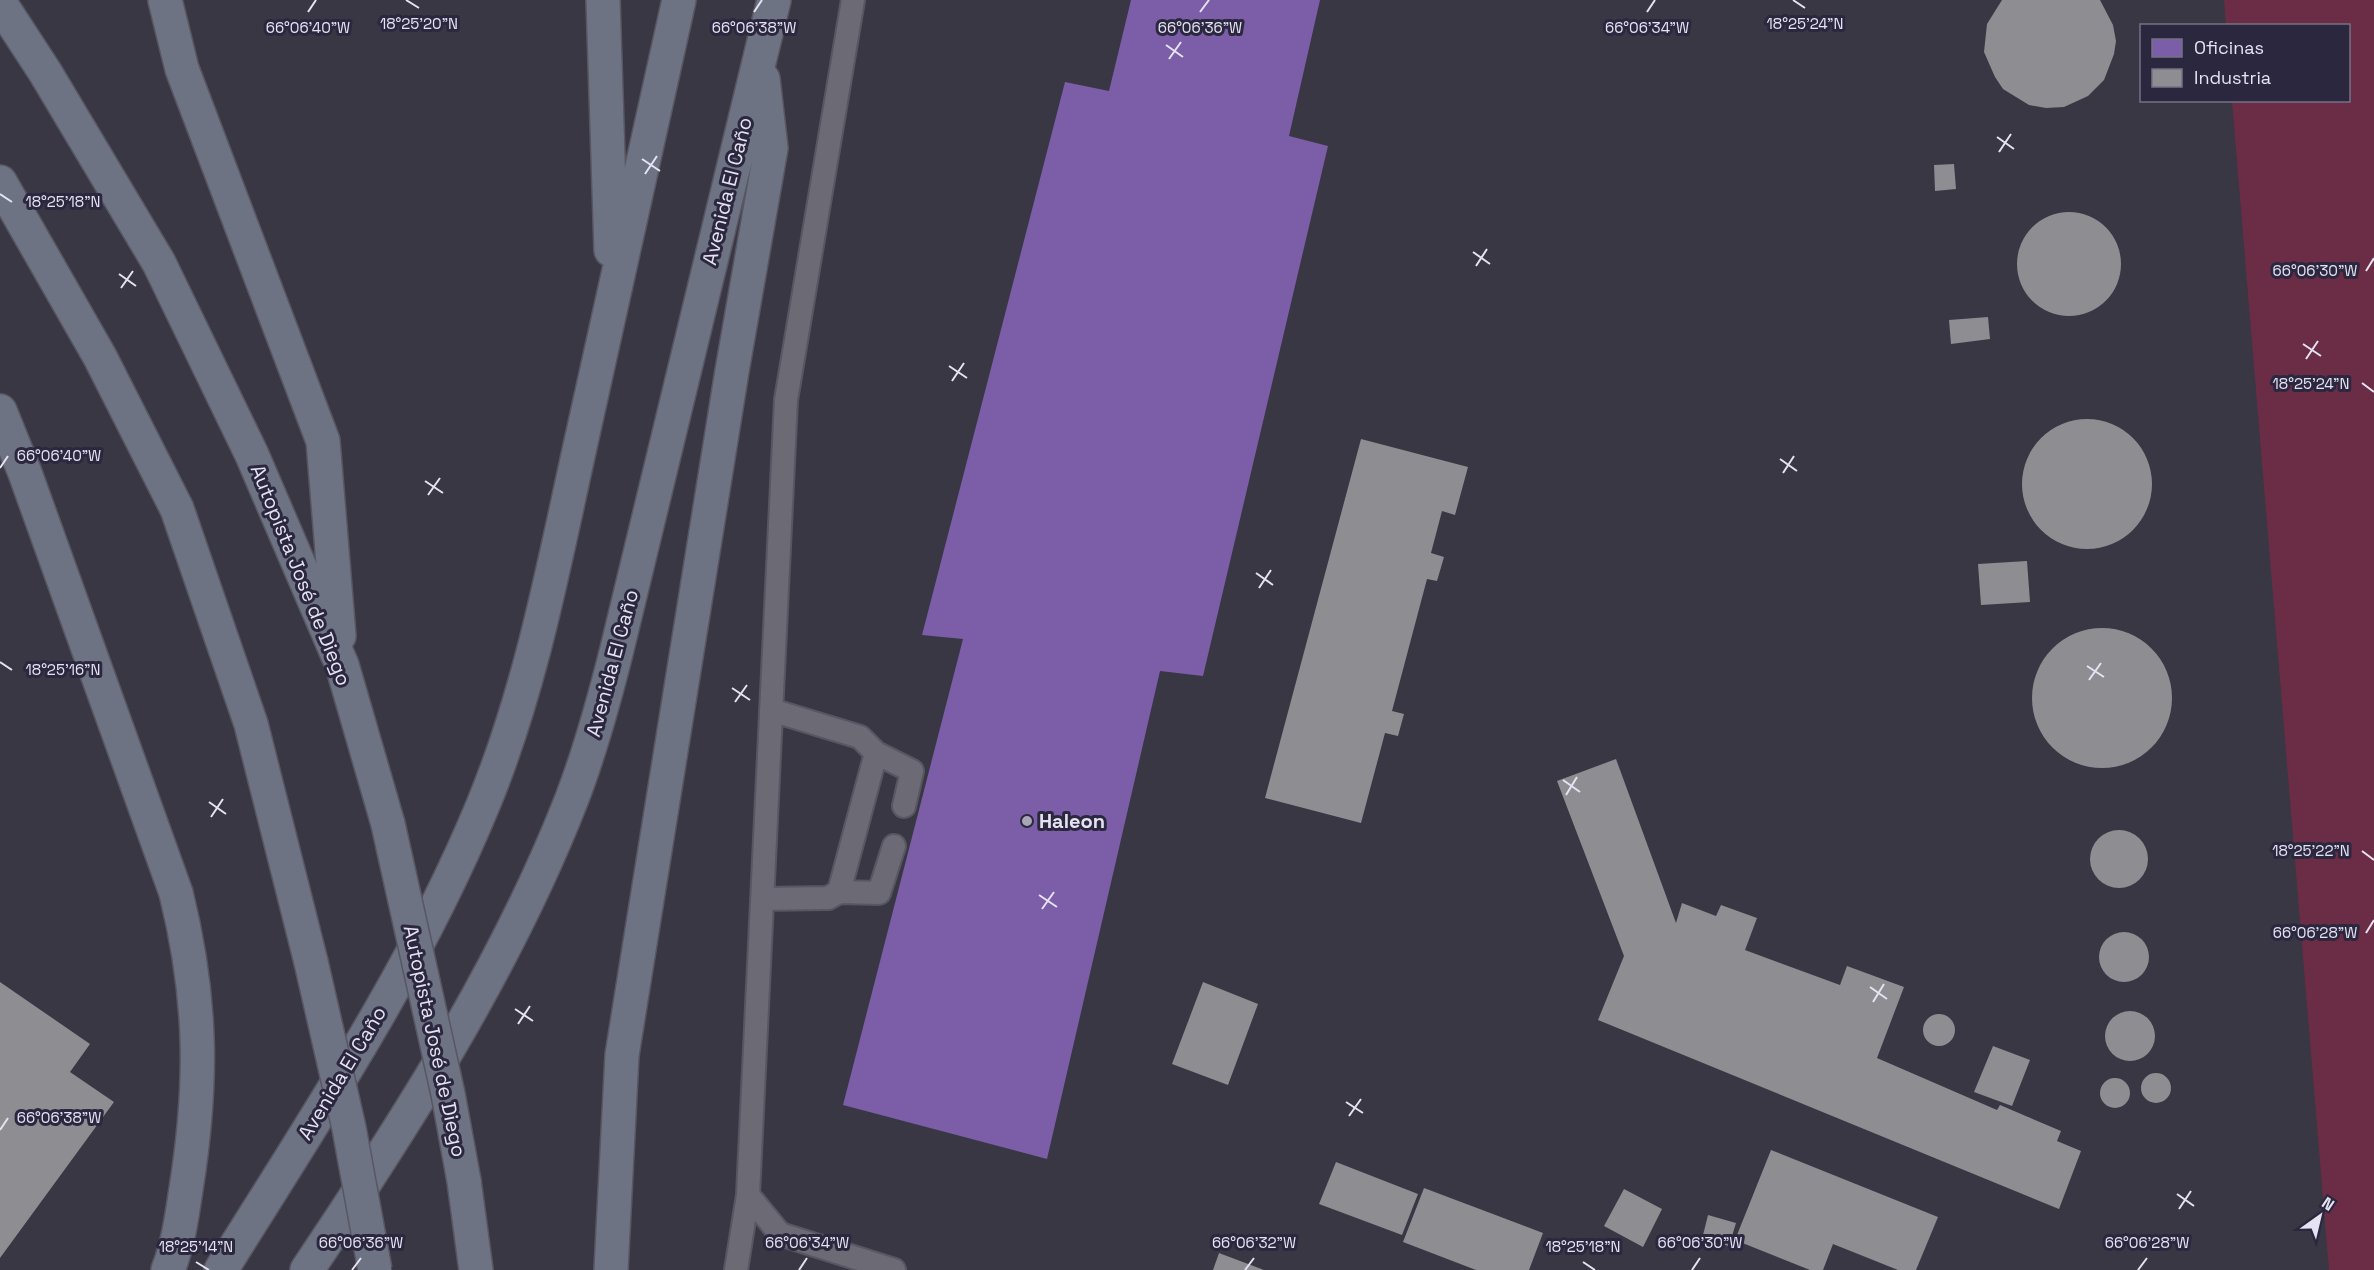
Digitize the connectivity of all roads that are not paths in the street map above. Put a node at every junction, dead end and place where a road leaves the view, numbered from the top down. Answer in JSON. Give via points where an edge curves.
{"nodes":[{"id":1,"x":165,"y":0,"type":"edge"},
{"id":2,"x":603,"y":0,"type":"edge"},
{"id":3,"x":679,"y":0,"type":"edge"},
{"id":4,"x":759,"y":0,"type":"edge"},
{"id":5,"x":774,"y":0,"type":"edge"},
{"id":6,"x":853,"y":0,"type":"edge"},
{"id":7,"x":0,"y":3,"type":"edge"},
{"id":8,"x":760,"y":58,"type":"junction"},
{"id":9,"x":0,"y":182,"type":"edge"},
{"id":10,"x":612,"y":297,"type":"junction"},
{"id":11,"x":0,"y":411,"type":"edge"},
{"id":12,"x":342,"y":665,"type":"junction"},
{"id":13,"x":771,"y":710,"type":"junction"},
{"id":14,"x":876,"y":753,"type":"junction"},
{"id":15,"x":904,"y":806,"type":"dead end"},
{"id":16,"x":894,"y":846,"type":"dead end"},
{"id":17,"x":839,"y":892,"type":"junction"},
{"id":18,"x":762,"y":899,"type":"junction"},
{"id":19,"x":748,"y":1195,"type":"junction"},
{"id":20,"x":168,"y":1270,"type":"edge"},
{"id":21,"x":221,"y":1270,"type":"edge"},
{"id":22,"x":307,"y":1270,"type":"edge"},
{"id":23,"x":375,"y":1270,"type":"edge"},
{"id":24,"x":476,"y":1270,"type":"edge"},
{"id":25,"x":611,"y":1270,"type":"edge"},
{"id":26,"x":736,"y":1270,"type":"edge"},
{"id":27,"x":894,"y":1270,"type":"edge"}],
"edges":[{"from":1,"to":12,"type":"highway","via":[[182,69],[323,441]]},
{"from":2,"to":10,"type":"highway"},
{"from":3,"to":10,"type":"highway","name":"Avenida El Caño"},
{"from":4,"to":8,"type":"highway"},
{"from":5,"to":8,"type":"highway","name":"Avenida El Caño"},
{"from":6,"to":13,"type":"lane","via":[[786,400]]},
{"from":7,"to":12,"type":"highway","name":"Autopista José de Diego","via":[[159,263],[252,455]]},
{"from":8,"to":22,"type":"highway","name":"Avenida El Caño","via":[[617,650],[597,727],[571,800],[533,890],[463,1023],[410,1113]]},
{"from":8,"to":25,"type":"highway","via":[[771,148],[622,1055]]},
{"from":9,"to":23,"type":"highway","bridge":true,"via":[[100,357],[177,509],[250,724],[311,962],[349,1128]]},
{"from":10,"to":21,"type":"highway","name":"Avenida El Caño","via":[[534,649],[484,802],[451,876],[380,1009]]},
{"from":11,"to":20,"type":"highway","via":[[176,893],[185,930],[197,1009],[198,1093],[185,1196]]},
{"from":12,"to":24,"type":"highway","name":"Autopista José de Diego","bridge":true,"via":[[388,824],[448,1094]]},
{"from":13,"to":14,"type":"lane","via":[[860,737]]},
{"from":13,"to":18,"type":"lane"},
{"from":14,"to":15,"type":"lane","via":[[912,771]]},
{"from":14,"to":17,"type":"lane"},
{"from":16,"to":17,"type":"lane","via":[[879,893]]},
{"from":17,"to":18,"type":"lane","via":[[828,897]]},
{"from":18,"to":19,"type":"lane"},
{"from":19,"to":26,"type":"lane"},
{"from":19,"to":27,"type":"lane","via":[[780,1234]]}]}
